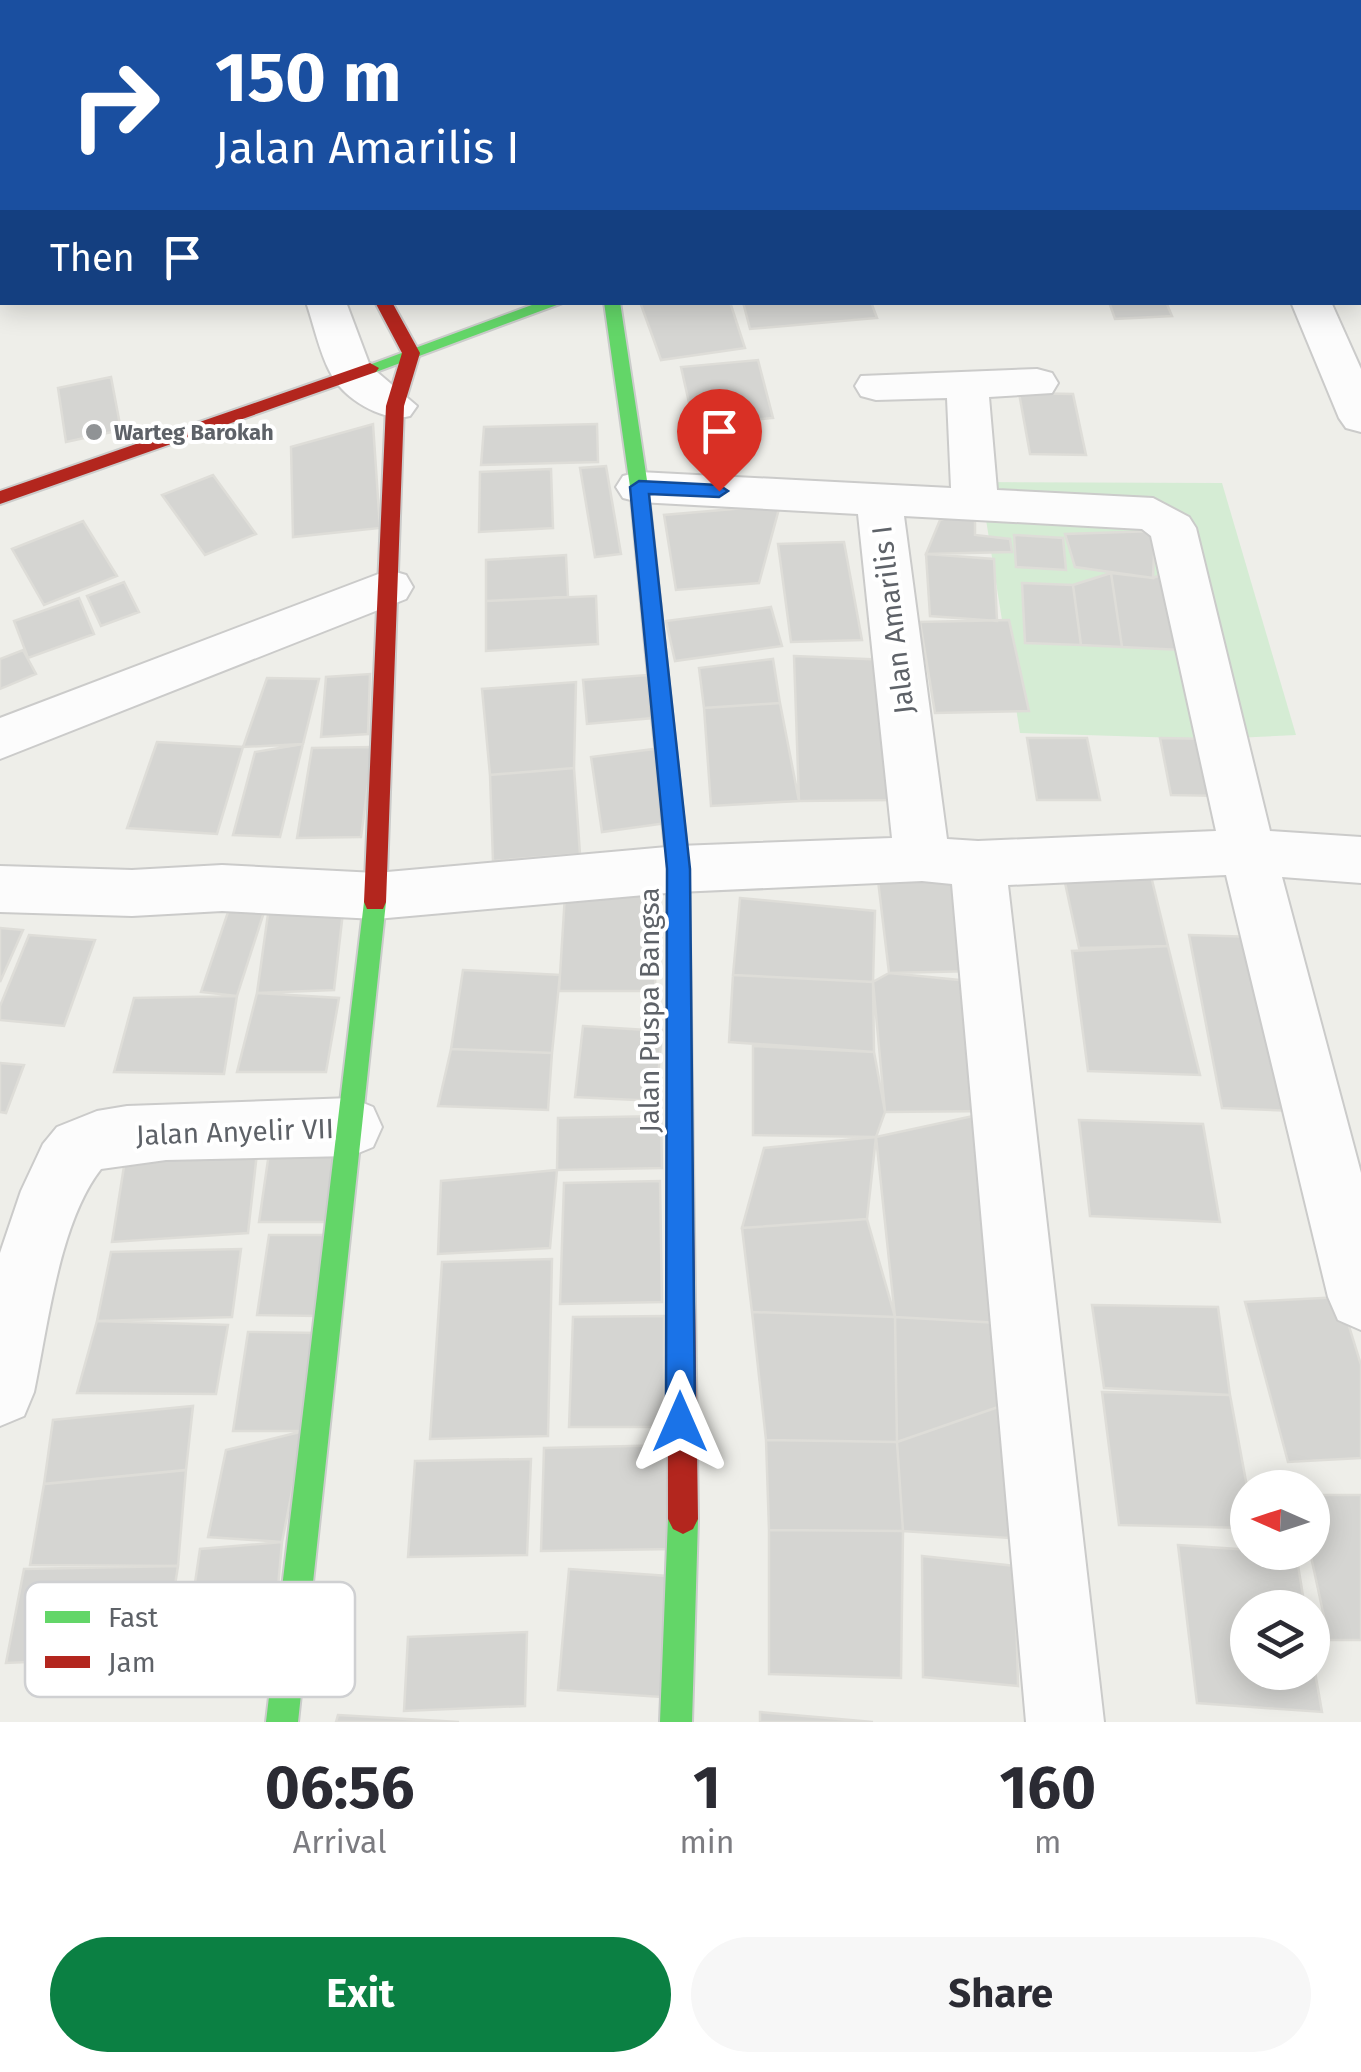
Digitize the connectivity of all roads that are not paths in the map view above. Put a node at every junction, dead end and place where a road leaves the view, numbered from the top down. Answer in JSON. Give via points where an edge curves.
{"nodes":[{"id":1,"x":327,"y":305,"type":"edge"},
{"id":2,"x":386,"y":305,"type":"edge"},
{"id":3,"x":548,"y":305,"type":"edge"},
{"id":4,"x":612,"y":305,"type":"edge"},
{"id":5,"x":1312,"y":305,"type":"edge"},
{"id":6,"x":411,"y":353,"type":"junction"},
{"id":7,"x":351,"y":372,"type":"junction"},
{"id":8,"x":967,"y":383,"type":"junction"},
{"id":9,"x":1037,"y":383,"type":"dead end"},
{"id":10,"x":876,"y":386,"type":"dead end"},
{"id":11,"x":395,"y":406,"type":"junction"},
{"id":12,"x":1361,"y":418,"type":"edge"},
{"id":13,"x":639,"y":487,"type":"junction"},
{"id":14,"x":0,"y":498,"type":"edge"},
{"id":15,"x":878,"y":499,"type":"junction"},
{"id":16,"x":976,"y":504,"type":"junction"},
{"id":17,"x":390,"y":587,"type":"junction"},
{"id":18,"x":0,"y":739,"type":"edge"},
{"id":19,"x":1248,"y":852,"type":"junction"},
{"id":20,"x":1361,"y":860,"type":"edge"},
{"id":21,"x":950,"y":862,"type":"junction"},
{"id":22,"x":678,"y":869,"type":"junction"},
{"id":23,"x":0,"y":889,"type":"edge"},
{"id":24,"x":376,"y":896,"type":"junction"},
{"id":25,"x":351,"y":1127,"type":"junction"},
{"id":26,"x":1361,"y":1297,"type":"edge"},
{"id":27,"x":0,"y":1392,"type":"edge"},
{"id":28,"x":298,"y":1582,"type":"edge"},
{"id":29,"x":285,"y":1697,"type":"edge"},
{"id":30,"x":282,"y":1722,"type":"edge"},
{"id":31,"x":676,"y":1722,"type":"edge"},
{"id":32,"x":1065,"y":1722,"type":"edge"}],
"edges":[{"from":1,"to":7,"type":"street"},
{"from":2,"to":6,"type":"street"},
{"from":3,"to":6,"type":"street"},
{"from":4,"to":13,"type":"street","name":"Jalan Puspa Bangsa"},
{"from":5,"to":12,"type":"street"},
{"from":6,"to":7,"type":"street"},
{"from":6,"to":11,"type":"street"},
{"from":7,"to":11,"type":"street"},
{"from":7,"to":14,"type":"street"},
{"from":8,"to":9,"type":"street"},
{"from":8,"to":10,"type":"street"},
{"from":8,"to":16,"type":"street"},
{"from":11,"to":17,"type":"street"},
{"from":13,"to":15,"type":"street","name":"Jalan Amarilis I"},
{"from":13,"to":22,"type":"street","name":"Jalan Puspa Bangsa"},
{"from":15,"to":16,"type":"street"},
{"from":15,"to":21,"type":"street","name":"Jalan Amarilis I"},
{"from":16,"to":19,"type":"street","via":[[1153,514],[1173,528]]},
{"from":17,"to":18,"type":"street"},
{"from":17,"to":24,"type":"street"},
{"from":19,"to":20,"type":"street"},
{"from":19,"to":21,"type":"street"},
{"from":19,"to":26,"type":"street"},
{"from":21,"to":22,"type":"street"},
{"from":21,"to":32,"type":"street","name":"Jalan Amarilis I"},
{"from":22,"to":24,"type":"street"},
{"from":22,"to":31,"type":"street","name":"Jalan Puspa Bangsa","via":[[683,1568]]},
{"from":23,"to":24,"type":"street","via":[[222,888]]},
{"from":24,"to":25,"type":"street"},
{"from":25,"to":27,"type":"street","name":"Jalan Anyelir VII","via":[[125,1135],[80,1147],[57,1178]]},
{"from":25,"to":28,"type":"street"},
{"from":29,"to":30,"type":"street"}]}
